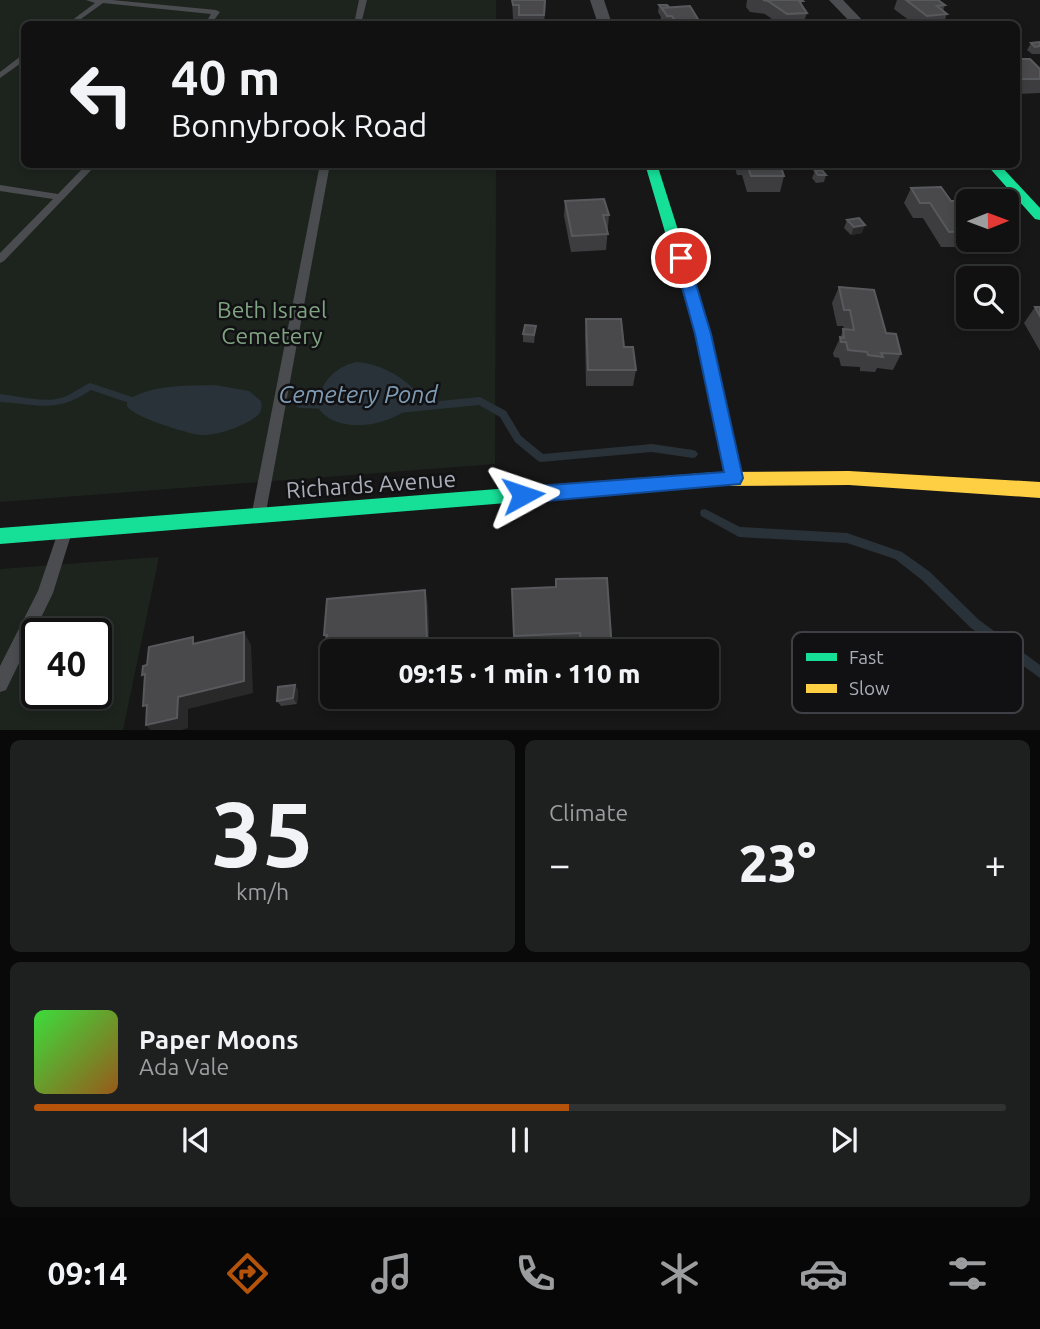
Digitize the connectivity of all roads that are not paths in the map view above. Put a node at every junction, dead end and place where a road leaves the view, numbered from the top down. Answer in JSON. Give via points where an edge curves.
{"nodes":[{"id":1,"x":90,"y":0,"type":"edge"},
{"id":2,"x":363,"y":0,"type":"edge"},
{"id":3,"x":597,"y":0,"type":"edge"},
{"id":4,"x":836,"y":0,"type":"edge"},
{"id":5,"x":102,"y":1,"type":"edge"},
{"id":6,"x":74,"y":21,"type":"edge"},
{"id":7,"x":210,"y":21,"type":"edge"},
{"id":8,"x":358,"y":21,"type":"edge"},
{"id":9,"x":604,"y":21,"type":"edge"},
{"id":10,"x":856,"y":21,"type":"edge"},
{"id":11,"x":21,"y":60,"type":"edge"},
{"id":12,"x":0,"y":76,"type":"edge"},
{"id":13,"x":89,"y":168,"type":"edge"},
{"id":14,"x":324,"y":168,"type":"edge"},
{"id":15,"x":652,"y":168,"type":"edge"},
{"id":16,"x":996,"y":168,"type":"edge"},
{"id":17,"x":0,"y":188,"type":"edge"},
{"id":18,"x":61,"y":197,"type":"junction"},
{"id":19,"x":1040,"y":216,"type":"edge"},
{"id":20,"x":0,"y":259,"type":"edge"},
{"id":21,"x":734,"y":478,"type":"junction"},
{"id":22,"x":1040,"y":490,"type":"edge"},
{"id":23,"x":258,"y":516,"type":"junction"},
{"id":24,"x":65,"y":531,"type":"junction"},
{"id":25,"x":0,"y":536,"type":"edge"},
{"id":26,"x":0,"y":684,"type":"edge"}],
"edges":[{"from":1,"to":5,"type":"lane"},
{"from":2,"to":8,"type":"lane"},
{"from":3,"to":9,"type":"street"},
{"from":4,"to":10,"type":"street"},
{"from":5,"to":6,"type":"lane"},
{"from":5,"to":7,"type":"lane","via":[[216,12]]},
{"from":11,"to":12,"type":"lane"},
{"from":13,"to":18,"type":"lane"},
{"from":14,"to":23,"type":"lane"},
{"from":15,"to":21,"type":"street","via":[[703,334]]},
{"from":16,"to":19,"type":"street"},
{"from":17,"to":18,"type":"lane"},
{"from":18,"to":20,"type":"lane"},
{"from":21,"to":22,"type":"street","name":"Richards Avenue","via":[[859,478]]},
{"from":21,"to":23,"type":"street","name":"Richards Avenue"},
{"from":23,"to":24,"type":"street","name":"Richards Avenue"},
{"from":24,"to":25,"type":"street","name":"Richards Avenue"},
{"from":24,"to":26,"type":"lane","via":[[45,593]]}]}
